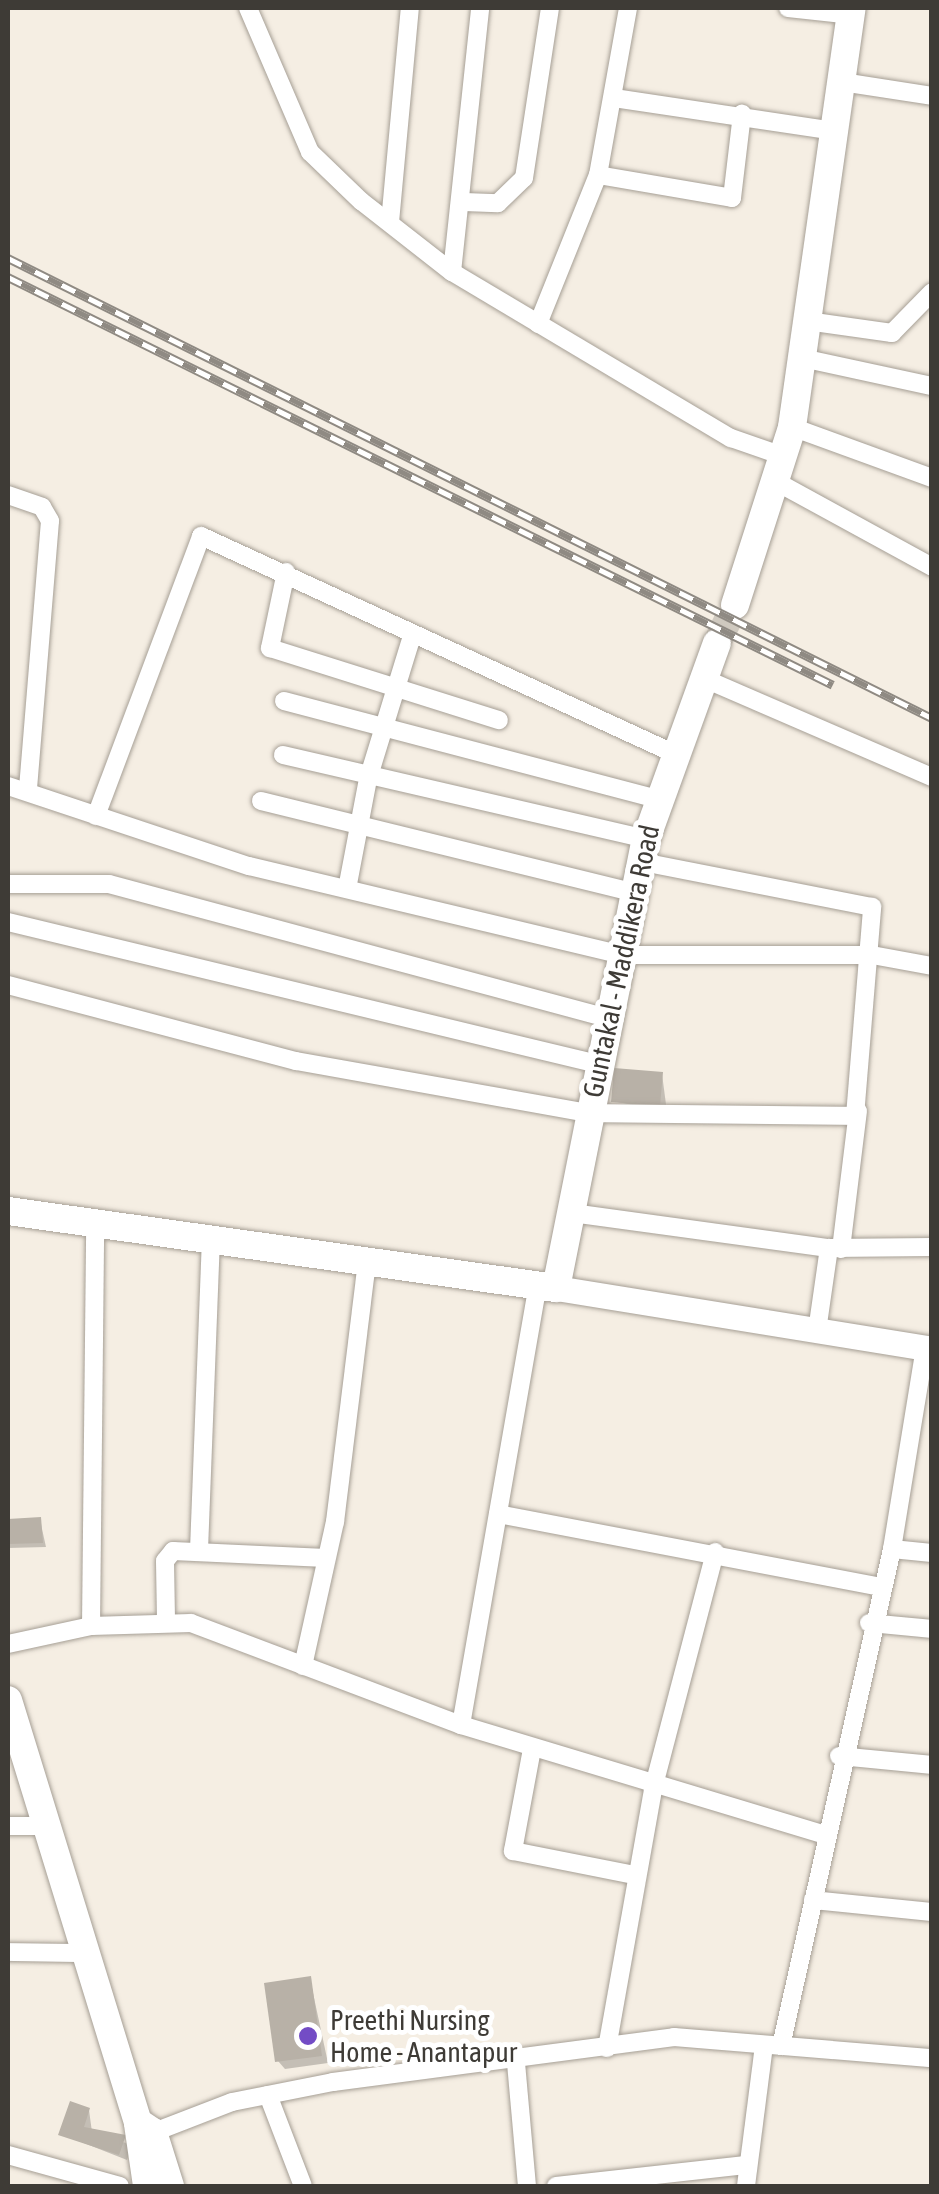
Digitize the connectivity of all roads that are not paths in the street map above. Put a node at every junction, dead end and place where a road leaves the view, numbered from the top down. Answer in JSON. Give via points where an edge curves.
{"nodes":[{"id":1,"x":248,"y":8,"type":"edge"},
{"id":2,"x":410,"y":8,"type":"edge"},
{"id":3,"x":480,"y":8,"type":"edge"},
{"id":4,"x":550,"y":8,"type":"edge"},
{"id":5,"x":628,"y":8,"type":"edge"},
{"id":6,"x":788,"y":8,"type":"edge"},
{"id":7,"x":852,"y":11,"type":"edge"},
{"id":8,"x":842,"y":82,"type":"junction"},
{"id":9,"x":932,"y":96,"type":"edge"},
{"id":10,"x":614,"y":98,"type":"junction"},
{"id":11,"x":742,"y":114,"type":"junction"},
{"id":12,"x":834,"y":131,"type":"junction"},
{"id":13,"x":598,"y":176,"type":"junction"},
{"id":14,"x":464,"y":202,"type":"junction"},
{"id":15,"x":390,"y":222,"type":"junction"},
{"id":16,"x":452,"y":272,"type":"junction"},
{"id":17,"x":932,"y":292,"type":"edge"},
{"id":18,"x":807,"y":322,"type":"junction"},
{"id":19,"x":538,"y":324,"type":"junction"},
{"id":20,"x":802,"y":358,"type":"junction"},
{"id":21,"x":932,"y":386,"type":"edge"},
{"id":22,"x":792,"y":427,"type":"junction"},
{"id":23,"x":779,"y":469,"type":"junction"},
{"id":24,"x":932,"y":478,"type":"edge"},
{"id":25,"x":8,"y":496,"type":"edge"},
{"id":26,"x":932,"y":566,"type":"edge"},
{"id":27,"x":286,"y":572,"type":"junction"},
{"id":28,"x":735,"y":605,"type":"tunnel mouth"},
{"id":29,"x":412,"y":636,"type":"junction"},
{"id":30,"x":716,"y":643,"type":"tunnel mouth"},
{"id":31,"x":703,"y":678,"type":"junction"},
{"id":32,"x":394,"y":687,"type":"junction"},
{"id":33,"x":284,"y":701,"type":"dead end"},
{"id":34,"x":499,"y":720,"type":"dead end"},
{"id":35,"x":382,"y":726,"type":"junction"},
{"id":36,"x":673,"y":754,"type":"junction"},
{"id":37,"x":283,"y":755,"type":"dead end"},
{"id":38,"x":932,"y":778,"type":"edge"},
{"id":39,"x":368,"y":779,"type":"junction"},
{"id":40,"x":8,"y":786,"type":"edge"},
{"id":41,"x":28,"y":792,"type":"junction"},
{"id":42,"x":657,"y":799,"type":"junction"},
{"id":43,"x":261,"y":801,"type":"dead end"},
{"id":44,"x":96,"y":816,"type":"junction"},
{"id":45,"x":359,"y":825,"type":"junction"},
{"id":46,"x":644,"y":850,"type":"junction"},
{"id":47,"x":8,"y":884,"type":"edge"},
{"id":48,"x":347,"y":889,"type":"junction"},
{"id":49,"x":636,"y":892,"type":"junction"},
{"id":50,"x":8,"y":922,"type":"edge"},
{"id":51,"x":624,"y":955,"type":"junction"},
{"id":52,"x":872,"y":955,"type":"junction"},
{"id":53,"x":932,"y":966,"type":"edge"},
{"id":54,"x":8,"y":985,"type":"edge"},
{"id":55,"x":611,"y":1019,"type":"junction"},
{"id":56,"x":602,"y":1066,"type":"junction"},
{"id":57,"x":858,"y":1111,"type":"junction"},
{"id":58,"x":588,"y":1113,"type":"junction"},
{"id":59,"x":8,"y":1212,"type":"edge"},
{"id":60,"x":572,"y":1212,"type":"junction"},
{"id":61,"x":94,"y":1222,"type":"junction"},
{"id":62,"x":211,"y":1240,"type":"junction"},
{"id":63,"x":932,"y":1247,"type":"edge"},
{"id":64,"x":835,"y":1248,"type":"junction"},
{"id":65,"x":366,"y":1260,"type":"junction"},
{"id":66,"x":547,"y":1286,"type":"junction"},
{"id":67,"x":817,"y":1331,"type":"junction"},
{"id":68,"x":928,"y":1349,"type":"edge"},
{"id":69,"x":498,"y":1514,"type":"junction"},
{"id":70,"x":892,"y":1548,"type":"junction"},
{"id":71,"x":199,"y":1550,"type":"junction"},
{"id":72,"x":714,"y":1552,"type":"junction"},
{"id":73,"x":932,"y":1553,"type":"edge"},
{"id":74,"x":326,"y":1558,"type":"junction"},
{"id":75,"x":879,"y":1587,"type":"junction"},
{"id":76,"x":166,"y":1618,"type":"junction"},
{"id":77,"x":869,"y":1623,"type":"junction"},
{"id":78,"x":92,"y":1626,"type":"junction"},
{"id":79,"x":932,"y":1629,"type":"edge"},
{"id":80,"x":8,"y":1644,"type":"edge"},
{"id":81,"x":304,"y":1666,"type":"junction"},
{"id":82,"x":8,"y":1700,"type":"edge"},
{"id":83,"x":461,"y":1725,"type":"junction"},
{"id":84,"x":532,"y":1749,"type":"junction"},
{"id":85,"x":839,"y":1756,"type":"junction"},
{"id":86,"x":932,"y":1765,"type":"edge"},
{"id":87,"x":653,"y":1789,"type":"junction"},
{"id":88,"x":8,"y":1826,"type":"edge"},
{"id":89,"x":45,"y":1826,"type":"junction"},
{"id":90,"x":825,"y":1835,"type":"junction"},
{"id":91,"x":634,"y":1875,"type":"junction"},
{"id":92,"x":813,"y":1900,"type":"junction"},
{"id":93,"x":932,"y":1912,"type":"edge"},
{"id":94,"x":8,"y":1952,"type":"edge"},
{"id":95,"x":84,"y":1953,"type":"junction"},
{"id":96,"x":772,"y":2046,"type":"junction"},
{"id":97,"x":608,"y":2048,"type":"junction"},
{"id":98,"x":932,"y":2058,"type":"edge"},
{"id":99,"x":516,"y":2064,"type":"junction"},
{"id":100,"x":268,"y":2095,"type":"junction"},
{"id":101,"x":143,"y":2131,"type":"junction"},
{"id":102,"x":8,"y":2155,"type":"edge"},
{"id":103,"x":746,"y":2166,"type":"junction"},
{"id":104,"x":69,"y":2180,"type":"edge"},
{"id":105,"x":120,"y":2186,"type":"edge"},
{"id":106,"x":146,"y":2186,"type":"edge"},
{"id":107,"x":170,"y":2186,"type":"edge"},
{"id":108,"x":302,"y":2186,"type":"edge"},
{"id":109,"x":528,"y":2186,"type":"edge"},
{"id":110,"x":556,"y":2186,"type":"edge"},
{"id":111,"x":746,"y":2186,"type":"edge"}],
"edges":[{"from":1,"to":15,"type":"street","via":[[310,152]]},
{"from":2,"to":15,"type":"street"},
{"from":3,"to":14,"type":"street"},
{"from":4,"to":14,"type":"street","via":[[524,178],[498,203]]},
{"from":5,"to":10,"type":"street"},
{"from":6,"to":7,"type":"street"},
{"from":7,"to":8,"type":"main road"},
{"from":8,"to":9,"type":"street"},
{"from":8,"to":12,"type":"main road"},
{"from":10,"to":11,"type":"street"},
{"from":10,"to":13,"type":"street"},
{"from":11,"to":12,"type":"street"},
{"from":11,"to":13,"type":"street","via":[[732,198]]},
{"from":12,"to":18,"type":"main road"},
{"from":13,"to":19,"type":"street"},
{"from":14,"to":16,"type":"street"},
{"from":15,"to":16,"type":"street"},
{"from":16,"to":19,"type":"street"},
{"from":17,"to":18,"type":"street","via":[[892,334]]},
{"from":18,"to":20,"type":"main road"},
{"from":19,"to":23,"type":"street"},
{"from":20,"to":21,"type":"street"},
{"from":20,"to":22,"type":"main road"},
{"from":22,"to":23,"type":"main road"},
{"from":22,"to":24,"type":"street"},
{"from":23,"to":26,"type":"street"},
{"from":23,"to":28,"type":"main road"},
{"from":25,"to":41,"type":"street","via":[[42,507],[50,521]]},
{"from":27,"to":29,"type":"street"},
{"from":27,"to":32,"type":"street","via":[[270,648]]},
{"from":27,"to":44,"type":"street","via":[[196,538]]},
{"from":29,"to":32,"type":"street"},
{"from":29,"to":36,"type":"street"},
{"from":30,"to":31,"type":"main road","name":"Guntakal - Maddikera Road"},
{"from":31,"to":36,"type":"main road","name":"Guntakal - Maddikera Road"},
{"from":31,"to":38,"type":"street"},
{"from":32,"to":34,"type":"street"},
{"from":32,"to":35,"type":"street"},
{"from":33,"to":35,"type":"street"},
{"from":35,"to":39,"type":"street"},
{"from":35,"to":42,"type":"street"},
{"from":36,"to":42,"type":"main road","name":"Guntakal - Maddikera Road"},
{"from":37,"to":39,"type":"street"},
{"from":39,"to":45,"type":"street"},
{"from":39,"to":46,"type":"street"},
{"from":40,"to":41,"type":"street"},
{"from":41,"to":44,"type":"street"},
{"from":42,"to":46,"type":"main road","name":"Guntakal - Maddikera Road"},
{"from":43,"to":45,"type":"street"},
{"from":44,"to":48,"type":"street"},
{"from":45,"to":48,"type":"street"},
{"from":45,"to":49,"type":"street"},
{"from":46,"to":49,"type":"main road","name":"Guntakal - Maddikera Road"},
{"from":46,"to":52,"type":"street","via":[[865,903],[876,915]]},
{"from":47,"to":55,"type":"street","via":[[108,884]]},
{"from":48,"to":51,"type":"street"},
{"from":49,"to":51,"type":"main road","name":"Guntakal - Maddikera Road"},
{"from":50,"to":56,"type":"street"},
{"from":51,"to":52,"type":"street"},
{"from":51,"to":55,"type":"main road","name":"Guntakal - Maddikera Road"},
{"from":52,"to":53,"type":"street"},
{"from":52,"to":57,"type":"street"},
{"from":54,"to":58,"type":"street","via":[[296,1061]]},
{"from":55,"to":56,"type":"main road","name":"Guntakal - Maddikera Road"},
{"from":56,"to":58,"type":"main road","name":"Guntakal - Maddikera Road"},
{"from":57,"to":58,"type":"street"},
{"from":57,"to":64,"type":"street"},
{"from":58,"to":60,"type":"main road","name":"Guntakal - Maddikera Road"},
{"from":59,"to":61,"type":"main road"},
{"from":60,"to":64,"type":"street"},
{"from":60,"to":66,"type":"main road","name":"Guntakal - Maddikera Road"},
{"from":61,"to":62,"type":"main road"},
{"from":61,"to":78,"type":"street"},
{"from":62,"to":65,"type":"main road"},
{"from":62,"to":71,"type":"street"},
{"from":63,"to":64,"type":"street"},
{"from":64,"to":67,"type":"street"},
{"from":65,"to":66,"type":"main road"},
{"from":65,"to":74,"type":"street"},
{"from":66,"to":67,"type":"street"},
{"from":66,"to":69,"type":"street"},
{"from":67,"to":68,"type":"street"},
{"from":68,"to":70,"type":"street"},
{"from":69,"to":72,"type":"street"},
{"from":69,"to":83,"type":"street"},
{"from":70,"to":73,"type":"street"},
{"from":70,"to":75,"type":"street"},
{"from":71,"to":74,"type":"street"},
{"from":71,"to":76,"type":"street","via":[[165,1561]]},
{"from":72,"to":75,"type":"street"},
{"from":72,"to":87,"type":"street"},
{"from":74,"to":81,"type":"street"},
{"from":75,"to":77,"type":"street"},
{"from":76,"to":78,"type":"street"},
{"from":76,"to":81,"type":"street"},
{"from":77,"to":79,"type":"street"},
{"from":77,"to":85,"type":"street"},
{"from":78,"to":80,"type":"street"},
{"from":81,"to":83,"type":"street"},
{"from":82,"to":89,"type":"main road"},
{"from":83,"to":84,"type":"street"},
{"from":84,"to":87,"type":"street"},
{"from":84,"to":91,"type":"street","via":[[513,1851]]},
{"from":85,"to":86,"type":"street"},
{"from":85,"to":90,"type":"street"},
{"from":87,"to":90,"type":"street"},
{"from":87,"to":91,"type":"street"},
{"from":88,"to":89,"type":"street"},
{"from":89,"to":95,"type":"main road"},
{"from":90,"to":92,"type":"street"},
{"from":91,"to":97,"type":"street"},
{"from":92,"to":93,"type":"street"},
{"from":92,"to":96,"type":"street"},
{"from":94,"to":95,"type":"street"},
{"from":95,"to":101,"type":"main road"},
{"from":96,"to":97,"type":"street","via":[[674,2037]]},
{"from":96,"to":98,"type":"street"},
{"from":96,"to":103,"type":"street"},
{"from":97,"to":99,"type":"street"},
{"from":99,"to":100,"type":"street"},
{"from":99,"to":109,"type":"street"},
{"from":100,"to":101,"type":"street"},
{"from":100,"to":108,"type":"street"},
{"from":101,"to":106,"type":"main road"},
{"from":101,"to":107,"type":"main road"},
{"from":102,"to":104,"type":"street"},
{"from":103,"to":110,"type":"street"},
{"from":103,"to":111,"type":"street"},
{"from":104,"to":105,"type":"street"}]}
